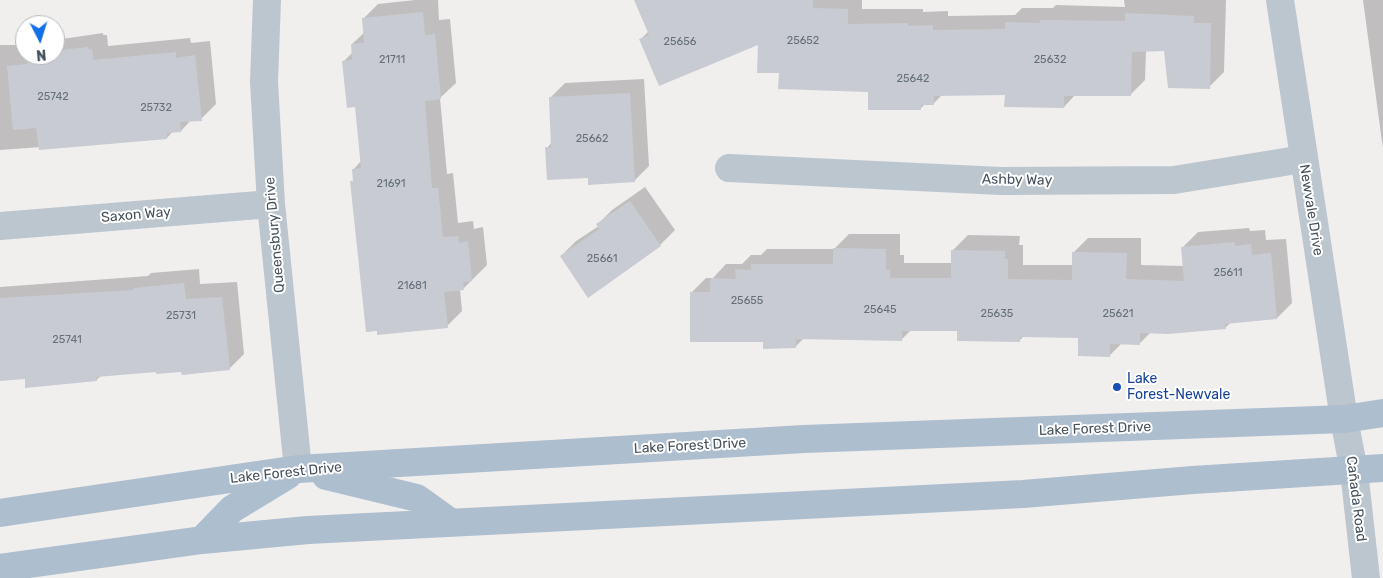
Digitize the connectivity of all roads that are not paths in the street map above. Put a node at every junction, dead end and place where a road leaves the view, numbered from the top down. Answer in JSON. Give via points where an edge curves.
{"nodes":[{"id":1,"x":267,"y":0,"type":"edge"},
{"id":2,"x":1280,"y":0,"type":"edge"},
{"id":3,"x":1303,"y":159,"type":"junction"},
{"id":4,"x":729,"y":168,"type":"dead end"},
{"id":5,"x":271,"y":204,"type":"junction"},
{"id":6,"x":0,"y":226,"type":"edge"},
{"id":7,"x":1383,"y":413,"type":"edge"},
{"id":8,"x":1344,"y":419,"type":"junction"},
{"id":9,"x":1383,"y":468,"type":"edge"},
{"id":10,"x":298,"y":469,"type":"junction"},
{"id":11,"x":1354,"y":472,"type":"junction"},
{"id":12,"x":0,"y":513,"type":"edge"},
{"id":13,"x":449,"y":521,"type":"junction"},
{"id":14,"x":202,"y":540,"type":"junction"},
{"id":15,"x":0,"y":568,"type":"edge"},
{"id":16,"x":1366,"y":578,"type":"edge"}],
"edges":[{"from":1,"to":5,"type":"street","name":"Queensbury Drive","via":[[264,82]]},
{"from":2,"to":3,"type":"street","name":"Newvale Drive"},
{"from":3,"to":4,"type":"street","name":"Ashby Way","via":[[1174,180],[1002,181]]},
{"from":3,"to":8,"type":"street","name":"Newvale Drive"},
{"from":5,"to":6,"type":"street","name":"Saxon Way"},
{"from":5,"to":10,"type":"street","name":"Queensbury Drive"},
{"from":7,"to":8,"type":"main road","name":"Lake Forest Drive"},
{"from":8,"to":10,"type":"main road","name":"Lake Forest Drive","via":[[804,439]]},
{"from":8,"to":11,"type":"street","name":"Cañada Road"},
{"from":9,"to":11,"type":"main road"},
{"from":10,"to":12,"type":"main road","name":"Lake Forest Drive"},
{"from":10,"to":13,"type":"main road","via":[[417,498]]},
{"from":10,"to":14,"type":"main road","via":[[232,509]]},
{"from":11,"to":13,"type":"main road","via":[[1193,480],[1023,494]]},
{"from":11,"to":16,"type":"street","name":"Cañada Road"},
{"from":13,"to":14,"type":"main road"},
{"from":14,"to":15,"type":"main road"}]}
